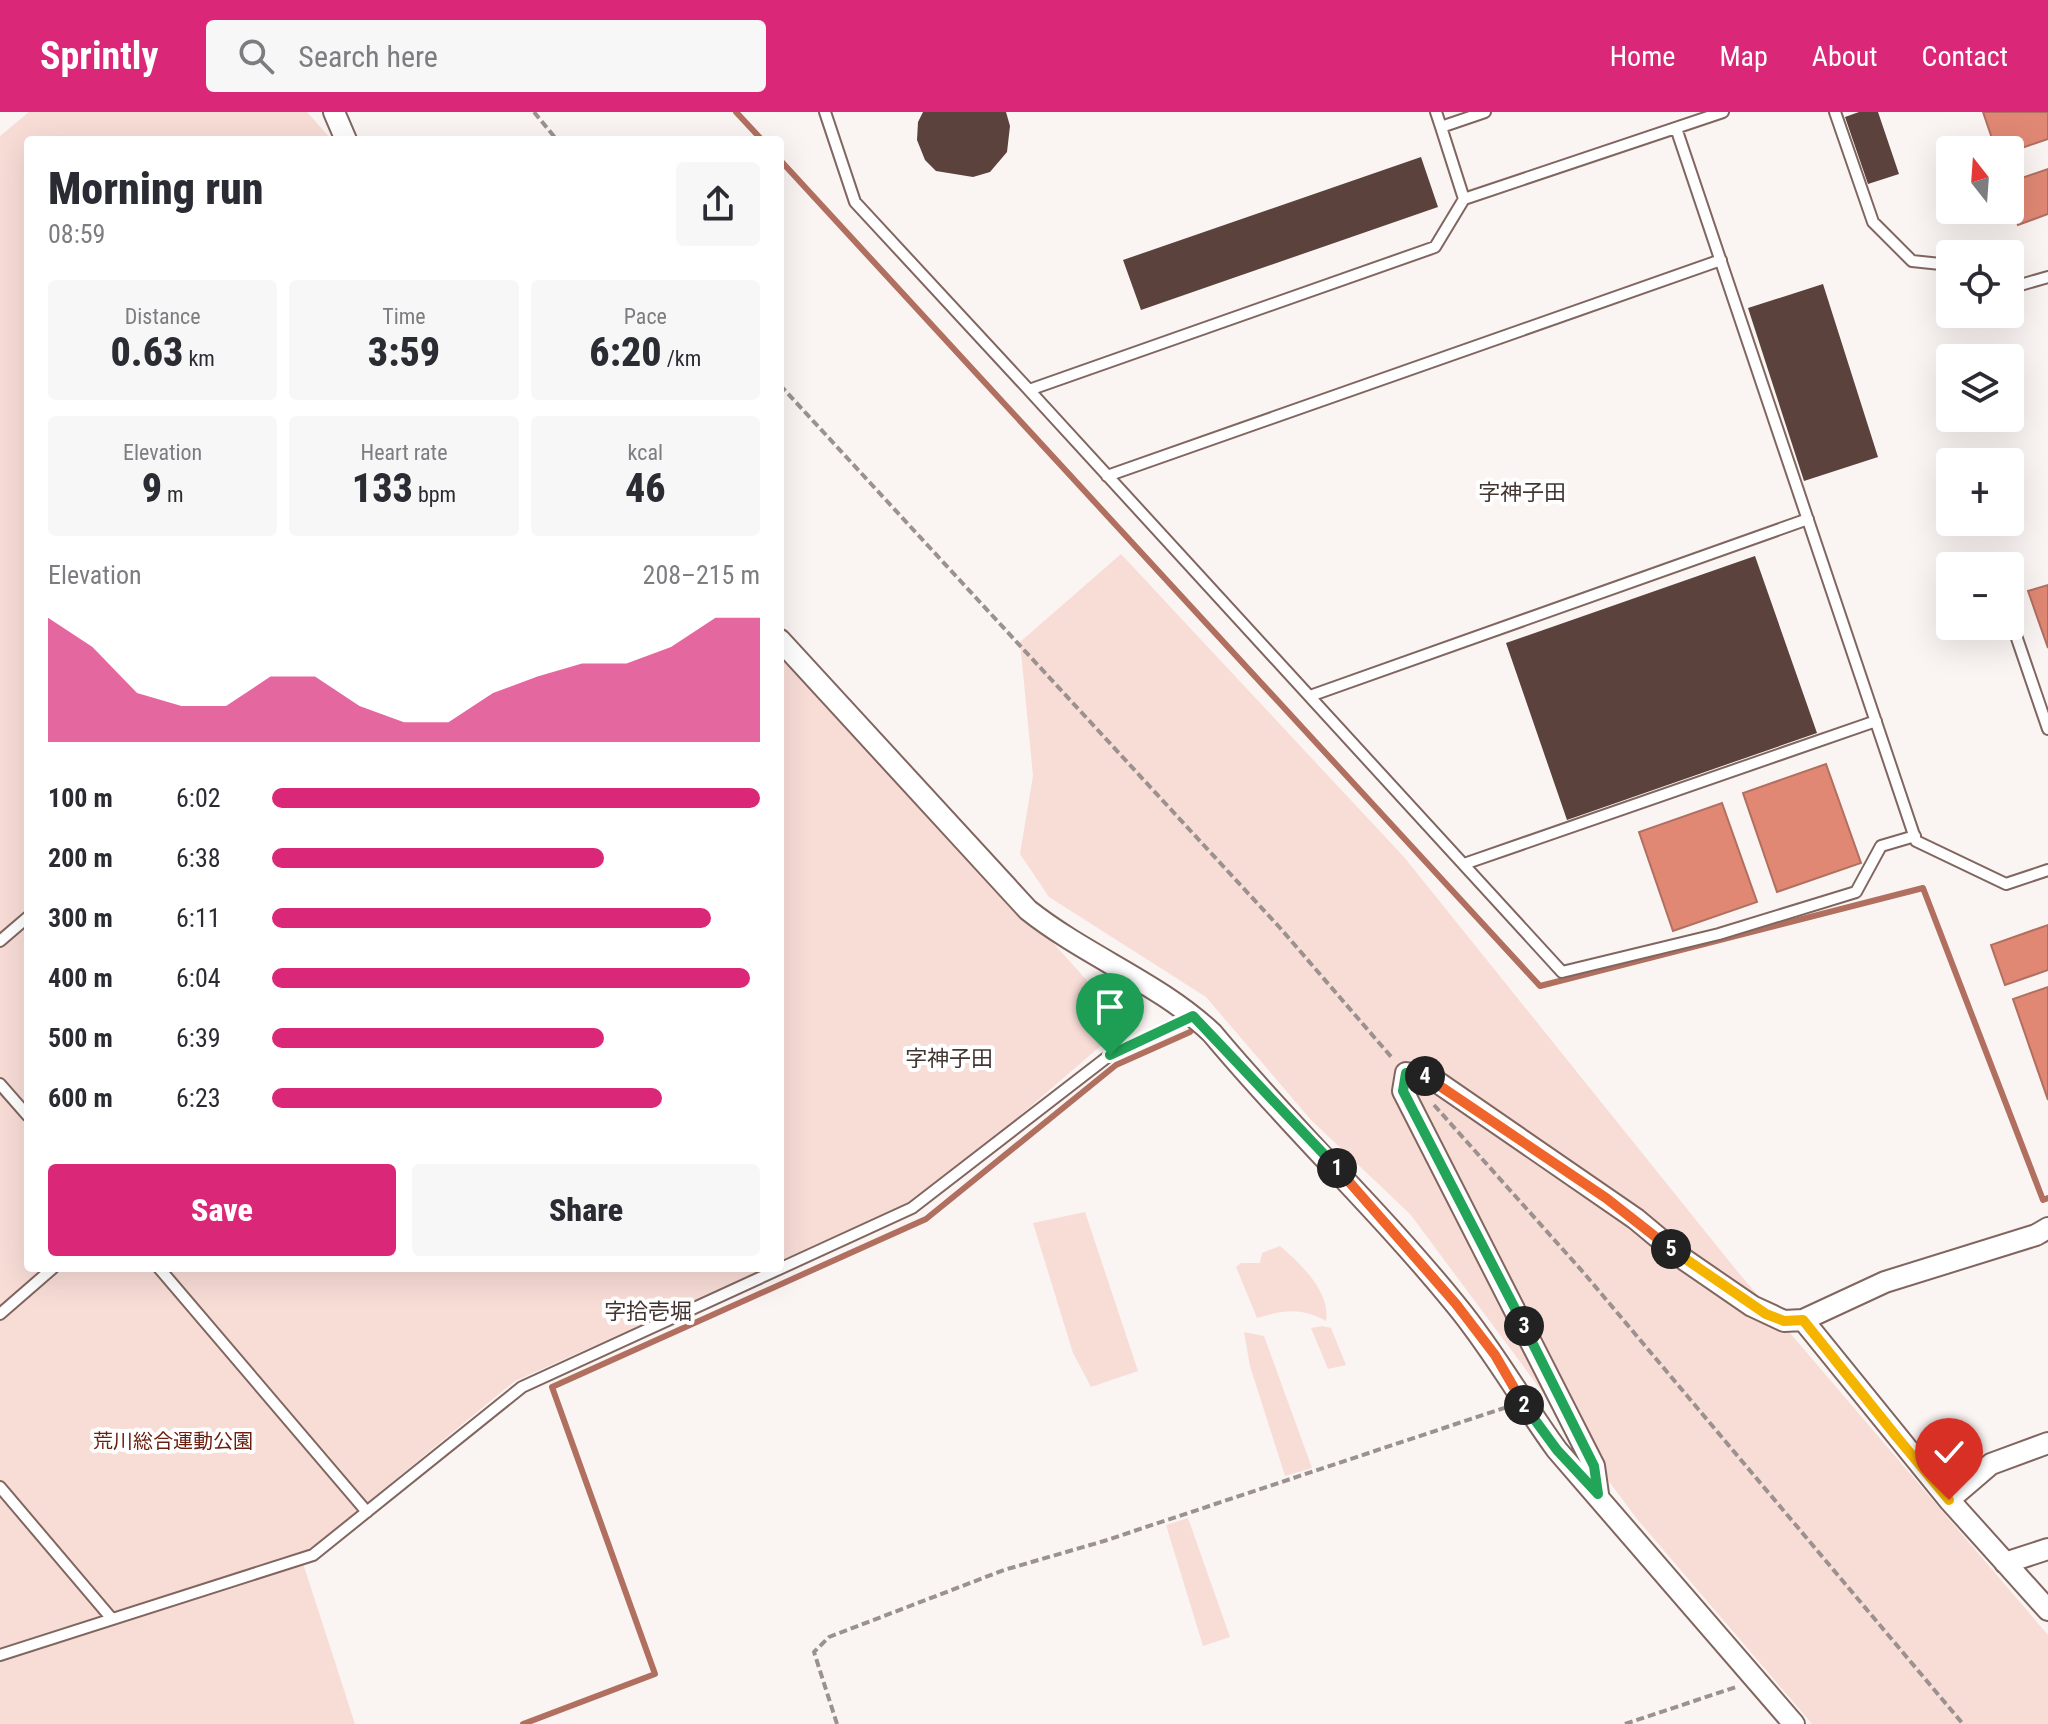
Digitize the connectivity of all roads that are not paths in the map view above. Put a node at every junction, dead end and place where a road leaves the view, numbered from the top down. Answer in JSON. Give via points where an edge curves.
{"nodes":[{"id":1,"x":334,"y":112,"type":"edge"},
{"id":2,"x":825,"y":112,"type":"edge"},
{"id":3,"x":1436,"y":112,"type":"edge"},
{"id":4,"x":1485,"y":112,"type":"edge"},
{"id":5,"x":1723,"y":112,"type":"edge"},
{"id":6,"x":1835,"y":112,"type":"edge"},
{"id":7,"x":1441,"y":127,"type":"junction"},
{"id":8,"x":1676,"y":128,"type":"junction"},
{"id":9,"x":344,"y":136,"type":"edge"},
{"id":10,"x":1464,"y":199,"type":"junction"},
{"id":11,"x":1721,"y":260,"type":"junction"},
{"id":12,"x":1936,"y":264,"type":"edge"},
{"id":13,"x":2048,"y":277,"type":"edge"},
{"id":14,"x":2024,"y":284,"type":"edge"},
{"id":15,"x":1029,"y":390,"type":"junction"},
{"id":16,"x":1107,"y":476,"type":"junction"},
{"id":17,"x":1808,"y":519,"type":"junction"},
{"id":18,"x":2018,"y":640,"type":"edge"},
{"id":19,"x":784,"y":644,"type":"edge"},
{"id":20,"x":1310,"y":696,"type":"junction"},
{"id":21,"x":1876,"y":721,"type":"junction"},
{"id":22,"x":2048,"y":729,"type":"edge"},
{"id":23,"x":1915,"y":836,"type":"junction"},
{"id":24,"x":1464,"y":864,"type":"junction"},
{"id":25,"x":2048,"y":870,"type":"edge"},
{"id":26,"x":24,"y":920,"type":"edge"},
{"id":27,"x":0,"y":941,"type":"edge"},
{"id":28,"x":1193,"y":1016,"type":"junction"},
{"id":29,"x":0,"y":1084,"type":"edge"},
{"id":30,"x":24,"y":1111,"type":"edge"},
{"id":31,"x":2048,"y":1228,"type":"edge"},
{"id":32,"x":784,"y":1267,"type":"edge"},
{"id":33,"x":48,"y":1272,"type":"edge"},
{"id":34,"x":162,"y":1272,"type":"edge"},
{"id":35,"x":773,"y":1272,"type":"edge"},
{"id":36,"x":0,"y":1314,"type":"edge"},
{"id":37,"x":1803,"y":1320,"type":"junction"},
{"id":38,"x":2048,"y":1443,"type":"edge"},
{"id":39,"x":0,"y":1487,"type":"edge"},
{"id":40,"x":1598,"y":1494,"type":"junction"},
{"id":41,"x":1949,"y":1500,"type":"junction"},
{"id":42,"x":367,"y":1512,"type":"junction"},
{"id":43,"x":2048,"y":1549,"type":"edge"},
{"id":44,"x":2005,"y":1563,"type":"junction"},
{"id":45,"x":2048,"y":1610,"type":"edge"},
{"id":46,"x":112,"y":1619,"type":"junction"},
{"id":47,"x":0,"y":1655,"type":"edge"},
{"id":48,"x":1794,"y":1724,"type":"edge"}],
"edges":[{"from":1,"to":9,"type":"street"},
{"from":2,"to":15,"type":"lane","via":[[855,202]]},
{"from":3,"to":7,"type":"lane"},
{"from":4,"to":7,"type":"lane"},
{"from":5,"to":8,"type":"lane"},
{"from":6,"to":12,"type":"lane","via":[[1873,222],[1912,261]]},
{"from":7,"to":10,"type":"lane"},
{"from":8,"to":10,"type":"lane"},
{"from":8,"to":11,"type":"lane"},
{"from":10,"to":15,"type":"lane","via":[[1435,247]]},
{"from":11,"to":16,"type":"lane"},
{"from":11,"to":17,"type":"lane"},
{"from":13,"to":14,"type":"lane"},
{"from":15,"to":16,"type":"lane"},
{"from":16,"to":20,"type":"lane"},
{"from":17,"to":20,"type":"lane"},
{"from":17,"to":21,"type":"lane"},
{"from":18,"to":22,"type":"lane"},
{"from":19,"to":28,"type":"street","via":[[1028,910],[1064,939]]},
{"from":20,"to":24,"type":"lane"},
{"from":21,"to":23,"type":"lane"},
{"from":21,"to":24,"type":"lane"},
{"from":23,"to":24,"type":"lane","via":[[1881,846],[1856,892],[1719,934],[1562,972]]},
{"from":23,"to":25,"type":"lane","via":[[2006,884]]},
{"from":26,"to":27,"type":"lane"},
{"from":28,"to":32,"type":"lane","via":[[1110,1055],[912,1208]]},
{"from":28,"to":40,"type":"street","via":[[1345,1176],[1456,1304],[1557,1450]]},
{"from":29,"to":30,"type":"lane"},
{"from":31,"to":37,"type":"street","via":[[1871,1288]]},
{"from":33,"to":36,"type":"lane"},
{"from":34,"to":42,"type":"lane"},
{"from":35,"to":42,"type":"lane","via":[[522,1387]]},
{"from":37,"to":40,"type":"street","via":[[1774,1319],[1752,1306],[1430,1077],[1406,1073],[1403,1091],[1594,1466]]},
{"from":37,"to":41,"type":"street"},
{"from":38,"to":41,"type":"street","via":[[1991,1464]]},
{"from":39,"to":46,"type":"lane"},
{"from":40,"to":48,"type":"street"},
{"from":41,"to":44,"type":"street"},
{"from":42,"to":46,"type":"lane","via":[[313,1555]]},
{"from":43,"to":44,"type":"street"},
{"from":44,"to":45,"type":"street"},
{"from":46,"to":47,"type":"lane"}]}
